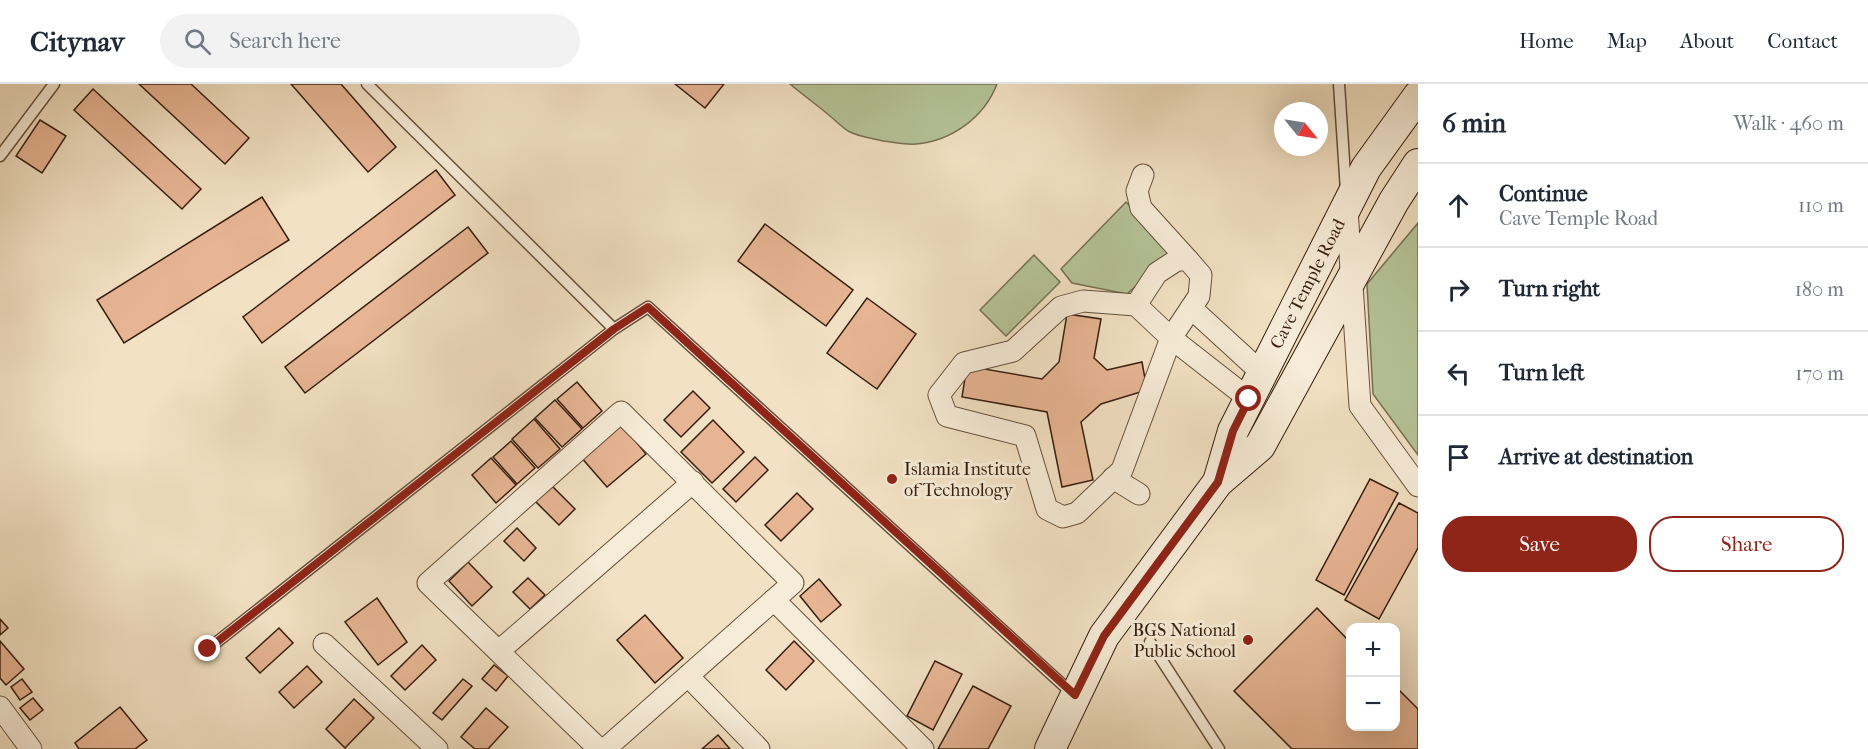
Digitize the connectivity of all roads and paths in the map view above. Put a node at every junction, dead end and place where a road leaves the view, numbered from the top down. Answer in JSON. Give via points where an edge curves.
{"nodes":[{"id":1,"x":54,"y":84,"type":"edge"},
{"id":2,"x":367,"y":84,"type":"edge"},
{"id":3,"x":1339,"y":84,"type":"edge"},
{"id":4,"x":1418,"y":96,"type":"edge"},
{"id":5,"x":0,"y":156,"type":"edge"},
{"id":6,"x":1418,"y":164,"type":"edge"},
{"id":7,"x":1143,"y":175,"type":"dead end"},
{"id":8,"x":1347,"y":209,"type":"junction"},
{"id":9,"x":1188,"y":260,"type":"junction"},
{"id":10,"x":1353,"y":277,"type":"junction"},
{"id":11,"x":1136,"y":305,"type":"junction"},
{"id":12,"x":1191,"y":308,"type":"junction"},
{"id":13,"x":614,"y":329,"type":"junction"},
{"id":14,"x":1171,"y":338,"type":"junction"},
{"id":15,"x":1256,"y":386,"type":"junction"},
{"id":16,"x":1113,"y":478,"type":"junction"},
{"id":17,"x":693,"y":482,"type":"junction"},
{"id":18,"x":1218,"y":482,"type":"junction"},
{"id":19,"x":1418,"y":486,"type":"edge"},
{"id":20,"x":1139,"y":494,"type":"dead end"},
{"id":21,"x":774,"y":600,"type":"junction"},
{"id":22,"x":1150,"y":642,"type":"dead end"},
{"id":23,"x":324,"y":644,"type":"dead end"},
{"id":24,"x":208,"y":649,"type":"dead end"},
{"id":25,"x":499,"y":651,"type":"junction"},
{"id":26,"x":688,"y":676,"type":"junction"},
{"id":27,"x":1075,"y":695,"type":"junction"},
{"id":28,"x":0,"y":707,"type":"edge"},
{"id":29,"x":32,"y":749,"type":"edge"},
{"id":30,"x":436,"y":749,"type":"edge"},
{"id":31,"x":599,"y":749,"type":"edge"},
{"id":32,"x":605,"y":749,"type":"edge"},
{"id":33,"x":759,"y":749,"type":"edge"},
{"id":34,"x":923,"y":749,"type":"edge"},
{"id":35,"x":1050,"y":749,"type":"edge"},
{"id":36,"x":1219,"y":749,"type":"edge"}],
"edges":[{"from":1,"to":5,"type":"lane"},
{"from":2,"to":13,"type":"lane"},
{"from":3,"to":8,"type":"lane"},
{"from":4,"to":8,"type":"main road","name":"Cave Temple Road","via":[[1366,168]]},
{"from":6,"to":10,"type":"main road","name":"Cave Temple Road"},
{"from":7,"to":9,"type":"street","via":[[1137,191],[1141,208]]},
{"from":8,"to":10,"type":"street"},
{"from":8,"to":15,"type":"main road","name":"Cave Temple Road"},
{"from":9,"to":11,"type":"street","via":[[1178,260],[1157,273]]},
{"from":9,"to":12,"type":"street","via":[[1201,275],[1199,296]]},
{"from":10,"to":18,"type":"main road","name":"Cave Temple Road","via":[[1260,446]]},
{"from":10,"to":19,"type":"street","via":[[1360,406]]},
{"from":11,"to":14,"type":"street"},
{"from":11,"to":16,"type":"street","via":[[1083,301],[1061,307],[1013,351],[964,363],[939,395],[947,416],[1025,436],[1047,509],[1063,517],[1077,513]]},
{"from":12,"to":14,"type":"street"},
{"from":12,"to":15,"type":"street"},
{"from":13,"to":24,"type":"lane"},
{"from":13,"to":27,"type":"lane","via":[[648,307]]},
{"from":14,"to":15,"type":"street"},
{"from":14,"to":16,"type":"street","via":[[1122,470]]},
{"from":15,"to":18,"type":"main road","name":"Cave Temple Road","via":[[1233,431]]},
{"from":16,"to":20,"type":"street"},
{"from":17,"to":21,"type":"street","via":[[793,583]]},
{"from":17,"to":25,"type":"street"},
{"from":17,"to":25,"type":"street","via":[[621,412],[429,583]]},
{"from":18,"to":27,"type":"main road","name":"Cave Temple Road","via":[[1104,636]]},
{"from":21,"to":26,"type":"street"},
{"from":21,"to":34,"type":"street"},
{"from":22,"to":36,"type":"lane"},
{"from":23,"to":30,"type":"street"},
{"from":25,"to":31,"type":"street"},
{"from":26,"to":32,"type":"street"},
{"from":26,"to":33,"type":"street"},
{"from":27,"to":35,"type":"main road","name":"Cave Temple Road"},
{"from":28,"to":29,"type":"street"}]}
